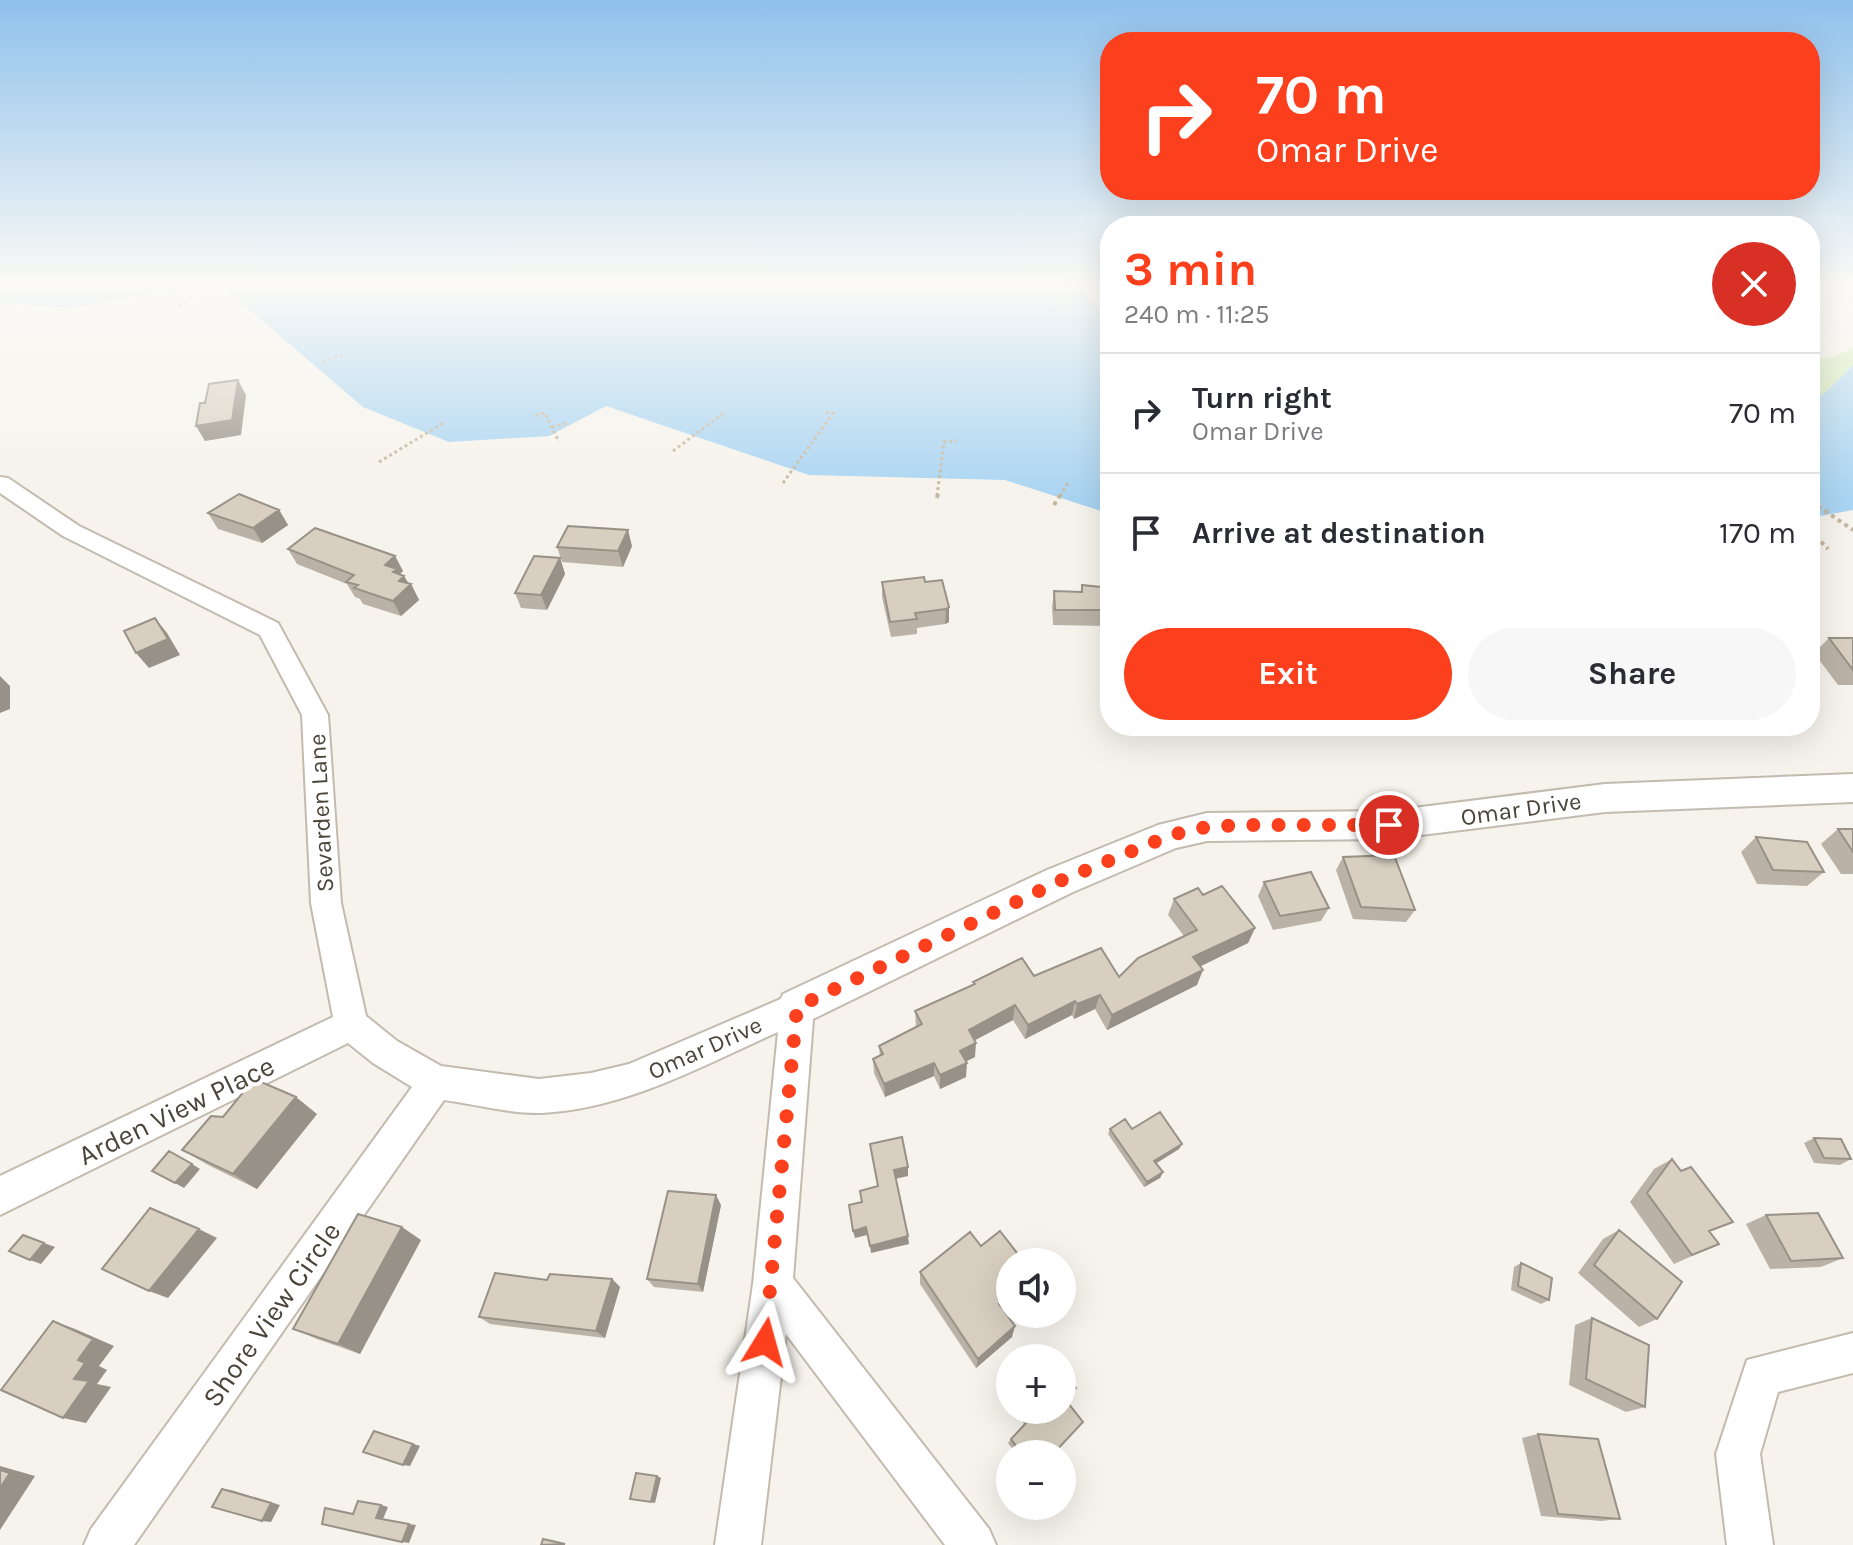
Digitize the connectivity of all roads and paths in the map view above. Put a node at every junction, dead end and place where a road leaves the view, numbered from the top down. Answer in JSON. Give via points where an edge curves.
{"nodes":[{"id":1,"x":341,"y":355,"type":"edge"},
{"id":2,"x":323,"y":362,"type":"dead end"},
{"id":3,"x":726,"y":411,"type":"dead end"},
{"id":4,"x":824,"y":412,"type":"dead end"},
{"id":5,"x":535,"y":415,"type":"dead end"},
{"id":6,"x":445,"y":422,"type":"dead end"},
{"id":7,"x":567,"y":423,"type":"dead end"},
{"id":8,"x":552,"y":427,"type":"junction"},
{"id":9,"x":957,"y":441,"type":"dead end"},
{"id":10,"x":559,"y":442,"type":"dead end"},
{"id":11,"x":673,"y":451,"type":"dead end"},
{"id":12,"x":379,"y":462,"type":"dead end"},
{"id":13,"x":0,"y":483,"type":"edge"},
{"id":14,"x":783,"y":483,"type":"dead end"},
{"id":15,"x":1068,"y":483,"type":"dead end"},
{"id":16,"x":937,"y":498,"type":"dead end"},
{"id":17,"x":1054,"y":505,"type":"dead end"},
{"id":18,"x":1820,"y":507,"type":"edge"},
{"id":19,"x":1853,"y":530,"type":"edge"},
{"id":20,"x":1820,"y":541,"type":"edge"},
{"id":21,"x":1828,"y":549,"type":"dead end"},
{"id":22,"x":1853,"y":788,"type":"edge"},
{"id":23,"x":797,"y":1007,"type":"junction"},
{"id":24,"x":351,"y":1025,"type":"junction"},
{"id":25,"x":436,"y":1082,"type":"junction"},
{"id":26,"x":0,"y":1196,"type":"edge"},
{"id":27,"x":773,"y":1284,"type":"junction"},
{"id":28,"x":1853,"y":1353,"type":"edge"},
{"id":29,"x":107,"y":1545,"type":"edge"},
{"id":30,"x":738,"y":1545,"type":"edge"},
{"id":31,"x":973,"y":1545,"type":"edge"},
{"id":32,"x":1750,"y":1545,"type":"edge"}],
"edges":[{"from":1,"to":2,"type":"path"},
{"from":3,"to":11,"type":"path"},
{"from":4,"to":14,"type":"path","via":[[833,413]]},
{"from":5,"to":8,"type":"path","via":[[545,413]]},
{"from":6,"to":12,"type":"path"},
{"from":7,"to":8,"type":"path"},
{"from":8,"to":10,"type":"path"},
{"from":9,"to":16,"type":"path","via":[[944,442]]},
{"from":13,"to":24,"type":"street","name":"Sevarden Lane","via":[[71,531],[269,629],[315,715],[326,903]]},
{"from":15,"to":17,"type":"path"},
{"from":18,"to":19,"type":"path"},
{"from":20,"to":21,"type":"path"},
{"from":22,"to":23,"type":"street","name":"Omar Drive","via":[[1605,798],[1389,825],[1207,827],[1171,835],[1060,881]]},
{"from":23,"to":25,"type":"street","name":"Omar Drive","via":[[631,1080],[591,1090],[539,1096]]},
{"from":23,"to":27,"type":"street"},
{"from":24,"to":25,"type":"street","name":"Omar Drive"},
{"from":24,"to":26,"type":"street","name":"Arden View Place"},
{"from":25,"to":29,"type":"street","name":"Shore View Circle"},
{"from":27,"to":30,"type":"street"},
{"from":27,"to":31,"type":"street"},
{"from":28,"to":32,"type":"street","via":[[1762,1375],[1738,1454]]}]}
